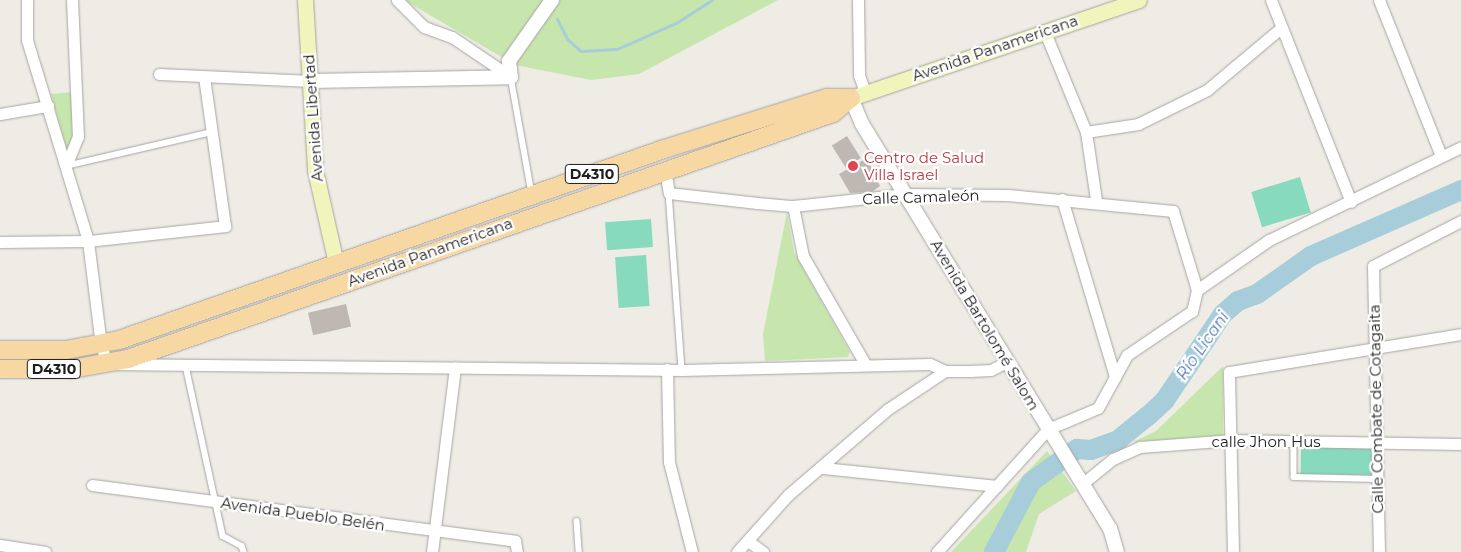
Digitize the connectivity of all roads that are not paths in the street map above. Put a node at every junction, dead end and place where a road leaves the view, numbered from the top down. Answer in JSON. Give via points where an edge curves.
{"nodes":[{"id":1,"x":27,"y":0,"type":"edge"},
{"id":2,"x":72,"y":0,"type":"edge"},
{"id":3,"x":305,"y":0,"type":"edge"},
{"id":4,"x":397,"y":0,"type":"edge"},
{"id":5,"x":552,"y":0,"type":"edge"},
{"id":6,"x":858,"y":0,"type":"edge"},
{"id":7,"x":1139,"y":0,"type":"edge"},
{"id":8,"x":1270,"y":0,"type":"edge"},
{"id":9,"x":1379,"y":0,"type":"edge"},
{"id":10,"x":1281,"y":28,"type":"junction"},
{"id":11,"x":1044,"y":30,"type":"junction"},
{"id":12,"x":159,"y":74,"type":"dead end"},
{"id":13,"x":204,"y":77,"type":"junction"},
{"id":14,"x":511,"y":77,"type":"junction"},
{"id":15,"x":310,"y":81,"type":"junction"},
{"id":16,"x":858,"y":95,"type":"junction"},
{"id":17,"x":48,"y":106,"type":"junction"},
{"id":18,"x":0,"y":114,"type":"edge"},
{"id":19,"x":213,"y":132,"type":"junction"},
{"id":20,"x":1086,"y":132,"type":"junction"},
{"id":21,"x":1461,"y":147,"type":"edge"},
{"id":22,"x":1441,"y":156,"type":"junction"},
{"id":23,"x":66,"y":166,"type":"junction"},
{"id":24,"x":665,"y":168,"type":"junction"},
{"id":25,"x":669,"y":193,"type":"junction"},
{"id":26,"x":906,"y":194,"type":"junction"},
{"id":27,"x":532,"y":196,"type":"junction"},
{"id":28,"x":1062,"y":199,"type":"junction"},
{"id":29,"x":1096,"y":200,"type":"junction"},
{"id":30,"x":1350,"y":202,"type":"junction"},
{"id":31,"x":793,"y":206,"type":"junction"},
{"id":32,"x":1461,"y":220,"type":"edge"},
{"id":33,"x":88,"y":241,"type":"junction"},
{"id":34,"x":0,"y":242,"type":"edge"},
{"id":35,"x":338,"y":262,"type":"junction"},
{"id":36,"x":348,"y":282,"type":"junction"},
{"id":37,"x":1197,"y":290,"type":"junction"},
{"id":38,"x":1461,"y":334,"type":"edge"},
{"id":39,"x":101,"y":345,"type":"junction"},
{"id":40,"x":1374,"y":346,"type":"junction"},
{"id":41,"x":0,"y":350,"type":"edge"},
{"id":42,"x":1008,"y":361,"type":"junction"},
{"id":43,"x":107,"y":364,"type":"junction"},
{"id":44,"x":865,"y":364,"type":"junction"},
{"id":45,"x":186,"y":366,"type":"junction"},
{"id":46,"x":455,"y":367,"type":"junction"},
{"id":47,"x":0,"y":368,"type":"edge"},
{"id":48,"x":667,"y":370,"type":"junction"},
{"id":49,"x":682,"y":370,"type":"junction"},
{"id":50,"x":945,"y":371,"type":"junction"},
{"id":51,"x":1114,"y":377,"type":"junction"},
{"id":52,"x":1048,"y":429,"type":"junction"},
{"id":53,"x":1233,"y":440,"type":"junction"},
{"id":54,"x":1294,"y":441,"type":"junction"},
{"id":55,"x":1376,"y":442,"type":"junction"},
{"id":56,"x":1461,"y":444,"type":"edge"},
{"id":57,"x":823,"y":468,"type":"junction"},
{"id":58,"x":1377,"y":479,"type":"junction"},
{"id":59,"x":1082,"y":484,"type":"junction"},
{"id":60,"x":92,"y":485,"type":"dead end"},
{"id":61,"x":997,"y":486,"type":"junction"},
{"id":62,"x":214,"y":502,"type":"junction"},
{"id":63,"x":577,"y":521,"type":"dead end"},
{"id":64,"x":435,"y":532,"type":"junction"},
{"id":65,"x":748,"y":541,"type":"junction"},
{"id":66,"x":0,"y":545,"type":"edge"},
{"id":67,"x":516,"y":546,"type":"edge"},
{"id":68,"x":45,"y":552,"type":"edge"},
{"id":69,"x":244,"y":552,"type":"edge"},
{"id":70,"x":432,"y":552,"type":"edge"},
{"id":71,"x":579,"y":552,"type":"edge"},
{"id":72,"x":692,"y":552,"type":"edge"},
{"id":73,"x":737,"y":552,"type":"edge"},
{"id":74,"x":763,"y":552,"type":"edge"},
{"id":75,"x":937,"y":552,"type":"edge"},
{"id":76,"x":1117,"y":552,"type":"edge"},
{"id":77,"x":1234,"y":552,"type":"edge"},
{"id":78,"x":1379,"y":552,"type":"edge"}],
"edges":[{"from":1,"to":17,"type":"street","via":[[27,40]]},
{"from":2,"to":23,"type":"street","via":[[78,137]]},
{"from":3,"to":15,"type":"main road","name":"Avenida Libertad"},
{"from":4,"to":14,"type":"street","via":[[424,27],[452,37]]},
{"from":5,"to":14,"type":"street","via":[[509,61]]},
{"from":6,"to":16,"type":"street"},
{"from":7,"to":11,"type":"main road","name":"Avenida Panamericana","number":"D4310"},
{"from":8,"to":10,"type":"street"},
{"from":9,"to":22,"type":"street"},
{"from":10,"to":20,"type":"street","via":[[1207,90],[1138,124]]},
{"from":10,"to":30,"type":"street"},
{"from":11,"to":16,"type":"main road","name":"Avenida Panamericana","number":"D4310"},
{"from":11,"to":20,"type":"street"},
{"from":12,"to":13,"type":"street"},
{"from":13,"to":15,"type":"street"},
{"from":13,"to":19,"type":"street"},
{"from":14,"to":15,"type":"street"},
{"from":14,"to":27,"type":"lane"},
{"from":15,"to":35,"type":"main road","name":"Avenida Libertad","via":[[315,170]]},
{"from":16,"to":24,"type":"main road","name":"Avenida Panamericana","number":"D4310","via":[[832,113]]},
{"from":16,"to":26,"type":"street","name":"Avenida Bartolomé Salom","via":[[862,124]]},
{"from":16,"to":27,"type":"main road","name":"Avenida Panamericana","number":"D4310","via":[[827,98]]},
{"from":17,"to":18,"type":"street"},
{"from":17,"to":23,"type":"street"},
{"from":19,"to":23,"type":"lane"},
{"from":19,"to":33,"type":"street","via":[[225,226]]},
{"from":20,"to":29,"type":"street"},
{"from":21,"to":22,"type":"street"},
{"from":22,"to":30,"type":"street"},
{"from":23,"to":33,"type":"street"},
{"from":24,"to":25,"type":"street"},
{"from":24,"to":36,"type":"main road","name":"Avenida Panamericana","number":"D4310"},
{"from":25,"to":31,"type":"street","name":"Calle Camaleón"},
{"from":25,"to":49,"type":"lane"},
{"from":26,"to":28,"type":"street","name":"Calle Camaleón"},
{"from":26,"to":31,"type":"street","name":"Calle Camaleón"},
{"from":26,"to":42,"type":"street","name":"Avenida Bartolomé Salom"},
{"from":27,"to":35,"type":"main road","name":"Avenida Panamericana","number":"D4310"},
{"from":28,"to":29,"type":"street","name":"Calle Camaleón"},
{"from":28,"to":51,"type":"street"},
{"from":29,"to":37,"type":"street","name":"Calle Camaleón","via":[[1173,211]]},
{"from":30,"to":37,"type":"street","via":[[1269,240]]},
{"from":31,"to":44,"type":"street","via":[[803,256]]},
{"from":32,"to":40,"type":"street","name":"Calle Combate de Cotagaita","via":[[1373,266]]},
{"from":33,"to":34,"type":"street"},
{"from":33,"to":39,"type":"street"},
{"from":35,"to":36,"type":"main road","name":"Avenida Libertad"},
{"from":35,"to":39,"type":"main road","name":"Avenida Panamericana","number":"D4310"},
{"from":36,"to":43,"type":"main road","name":"Avenida Panamericana","number":"D4310"},
{"from":37,"to":51,"type":"street","via":[[1192,311],[1127,355]]},
{"from":38,"to":40,"type":"street"},
{"from":39,"to":41,"type":"main road","name":"Avenida Panamericana","number":"D4310"},
{"from":39,"to":43,"type":"street"},
{"from":40,"to":53,"type":"street","via":[[1229,372]]},
{"from":40,"to":55,"type":"street","name":"Calle Combate de Cotagaita"},
{"from":42,"to":50,"type":"street","via":[[991,370]]},
{"from":42,"to":52,"type":"street","name":"Avenida Bartolomé Salom"},
{"from":43,"to":45,"type":"street"},
{"from":43,"to":47,"type":"main road","name":"Avenida Panamericana","number":"D4310","via":[[71,369]]},
{"from":44,"to":49,"type":"street"},
{"from":44,"to":50,"type":"street","via":[[930,364]]},
{"from":45,"to":46,"type":"street"},
{"from":45,"to":62,"type":"lane"},
{"from":46,"to":48,"type":"street"},
{"from":46,"to":64,"type":"street"},
{"from":48,"to":49,"type":"street"},
{"from":48,"to":72,"type":"street","via":[[669,462]]},
{"from":50,"to":57,"type":"street","via":[[888,409]]},
{"from":51,"to":52,"type":"street","via":[[1098,408]]},
{"from":52,"to":59,"type":"street","name":"Avenida Bartolomé Salom"},
{"from":52,"to":61,"type":"street"},
{"from":53,"to":54,"type":"street","name":"calle Jhon Hus"},
{"from":53,"to":59,"type":"street","name":"calle Jhon Hus","via":[[1127,450]]},
{"from":53,"to":77,"type":"street"},
{"from":54,"to":55,"type":"street","name":"calle Jhon Hus"},
{"from":54,"to":58,"type":"lane","via":[[1294,477]]},
{"from":55,"to":56,"type":"street","name":"calle Jhon Hus"},
{"from":55,"to":58,"type":"street","name":"Calle Combate de Cotagaita"},
{"from":57,"to":61,"type":"street"},
{"from":57,"to":65,"type":"street","via":[[788,494]]},
{"from":58,"to":78,"type":"street","name":"Calle Combate de Cotagaita"},
{"from":59,"to":76,"type":"street","name":"Avenida Bartolomé Salom","via":[[1110,528]]},
{"from":60,"to":62,"type":"street","name":"Avenida Pueblo Belén"},
{"from":61,"to":75,"type":"street"},
{"from":62,"to":64,"type":"street","name":"Avenida Pueblo Belén"},
{"from":62,"to":69,"type":"lane","via":[[223,536],[242,546]]},
{"from":63,"to":71,"type":"lane"},
{"from":64,"to":67,"type":"street","name":"Avenida Pueblo Belén"},
{"from":64,"to":70,"type":"street"},
{"from":65,"to":73,"type":"street"},
{"from":65,"to":74,"type":"street"},
{"from":66,"to":68,"type":"street"}]}
